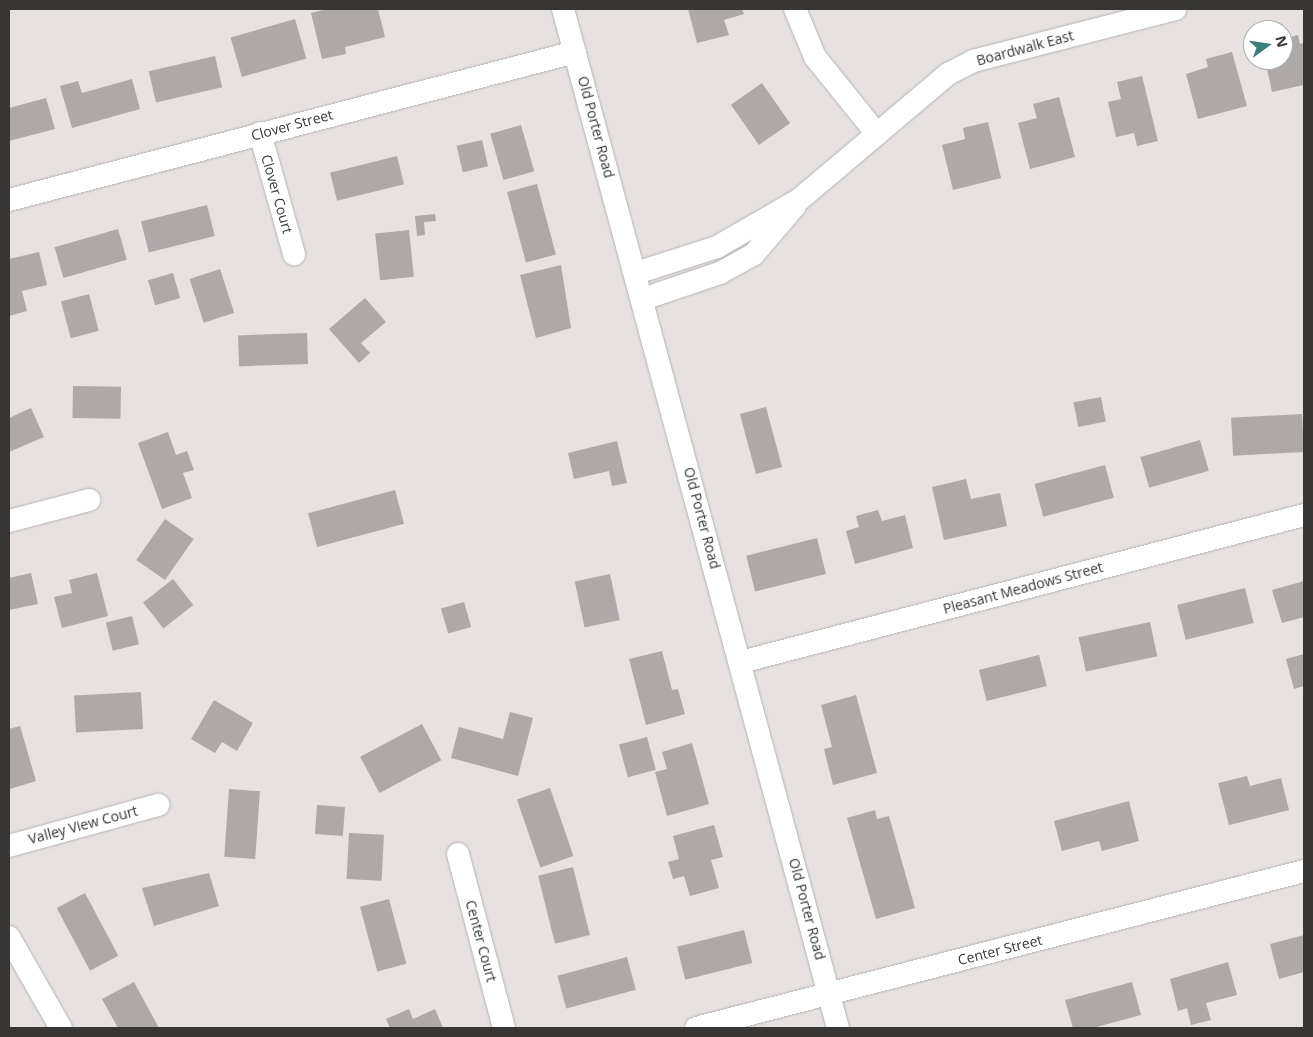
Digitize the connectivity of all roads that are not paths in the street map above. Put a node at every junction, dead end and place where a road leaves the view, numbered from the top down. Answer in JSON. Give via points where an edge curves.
{"nodes":[{"id":1,"x":563,"y":9,"type":"edge"},
{"id":2,"x":795,"y":9,"type":"edge"},
{"id":3,"x":1175,"y":9,"type":"edge"},
{"id":4,"x":575,"y":52,"type":"junction"},
{"id":5,"x":260,"y":133,"type":"junction"},
{"id":6,"x":877,"y":134,"type":"junction"},
{"id":7,"x":800,"y":199,"type":"junction"},
{"id":8,"x":9,"y":200,"type":"edge"},
{"id":9,"x":294,"y":254,"type":"dead end"},
{"id":10,"x":636,"y":274,"type":"junction"},
{"id":11,"x":643,"y":299,"type":"junction"},
{"id":12,"x":90,"y":500,"type":"dead end"},
{"id":13,"x":1304,"y":515,"type":"edge"},
{"id":14,"x":9,"y":521,"type":"edge"},
{"id":15,"x":742,"y":662,"type":"junction"},
{"id":16,"x":158,"y":805,"type":"dead end"},
{"id":17,"x":9,"y":846,"type":"edge"},
{"id":18,"x":458,"y":854,"type":"dead end"},
{"id":19,"x":1304,"y":871,"type":"edge"},
{"id":20,"x":9,"y":937,"type":"edge"},
{"id":21,"x":829,"y":994,"type":"junction"},
{"id":22,"x":60,"y":1028,"type":"edge"},
{"id":23,"x":504,"y":1028,"type":"edge"},
{"id":24,"x":696,"y":1028,"type":"edge"},
{"id":25,"x":838,"y":1028,"type":"edge"}],
"edges":[{"from":1,"to":4,"type":"street","name":"Old Porter Road"},
{"from":2,"to":6,"type":"street","via":[[814,57]]},
{"from":3,"to":6,"type":"street","name":"Boardwalk East","via":[[973,61],[948,74]]},
{"from":4,"to":5,"type":"street","name":"Clover Street"},
{"from":4,"to":10,"type":"street","name":"Old Porter Road"},
{"from":5,"to":8,"type":"street","name":"Clover Street"},
{"from":5,"to":9,"type":"street","name":"Clover Court"},
{"from":6,"to":7,"type":"street","name":"Boardwalk East"},
{"from":7,"to":10,"type":"street","name":"Boardwalk East","via":[[718,248]]},
{"from":7,"to":11,"type":"street","name":"Boardwalk East","via":[[782,226],[754,254],[720,273]]},
{"from":10,"to":11,"type":"street","name":"Old Porter Road"},
{"from":11,"to":15,"type":"street","name":"Old Porter Road"},
{"from":12,"to":14,"type":"street"},
{"from":13,"to":15,"type":"street","name":"Pleasant Meadows Street"},
{"from":15,"to":21,"type":"street","name":"Old Porter Road"},
{"from":16,"to":17,"type":"street","name":"Valley View Court"},
{"from":18,"to":23,"type":"street","name":"Center Court"},
{"from":19,"to":21,"type":"street","name":"Center Street"},
{"from":20,"to":22,"type":"street"},
{"from":21,"to":24,"type":"street","name":"Center Street"},
{"from":21,"to":25,"type":"street","name":"Old Porter Road"}]}
